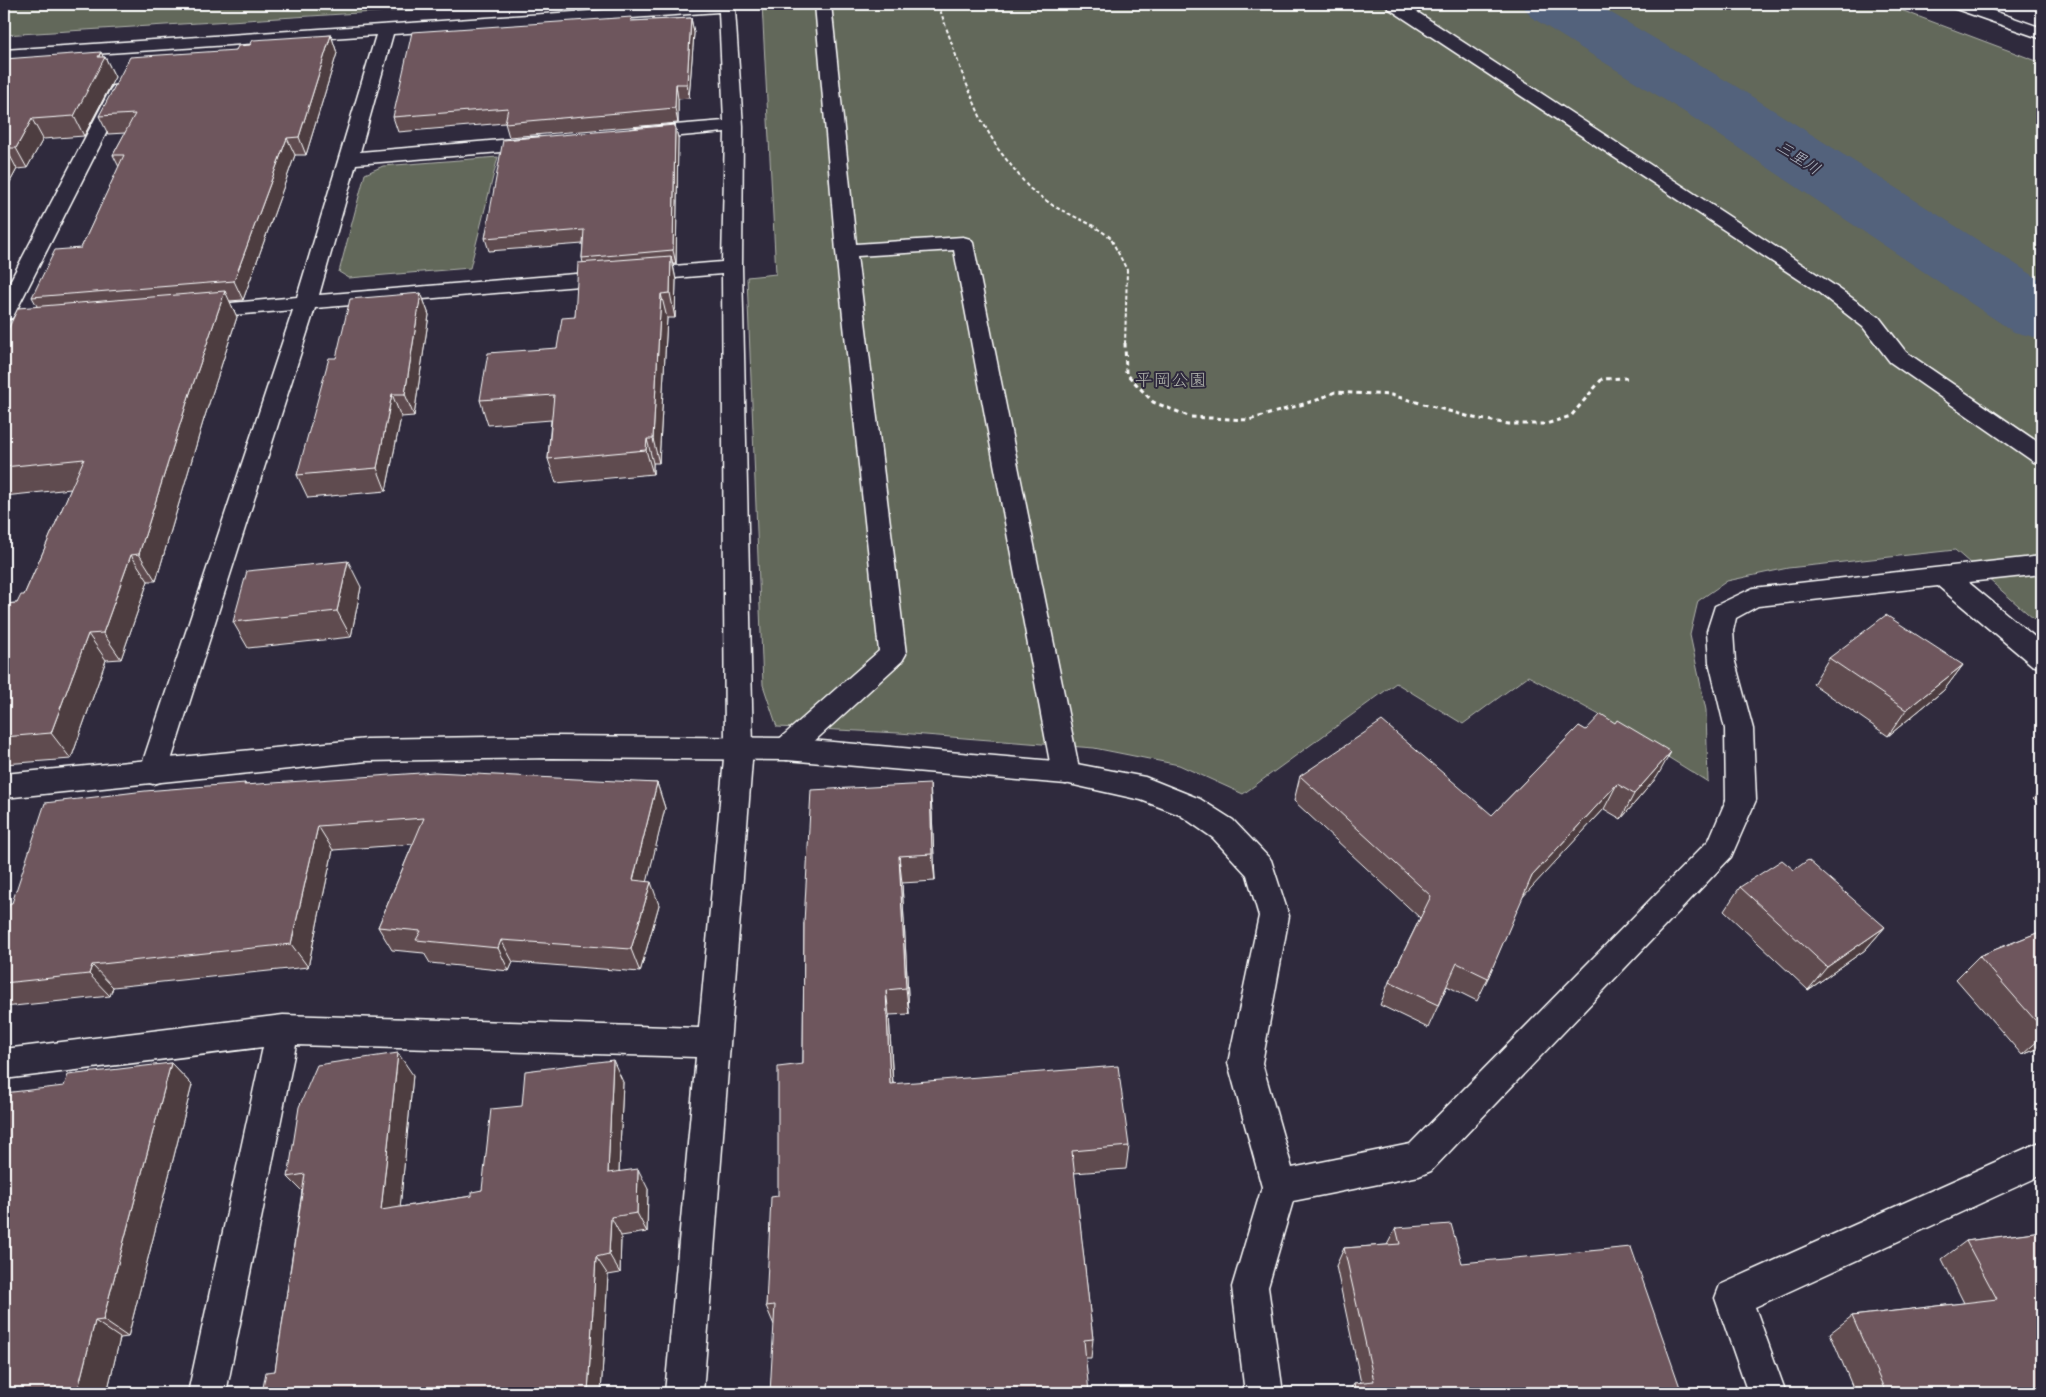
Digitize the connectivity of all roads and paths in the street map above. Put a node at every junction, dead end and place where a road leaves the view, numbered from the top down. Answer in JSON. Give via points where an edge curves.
{"nodes":[{"id":1,"x":824,"y":4,"type":"edge"},
{"id":2,"x":938,"y":4,"type":"edge"},
{"id":3,"x":1394,"y":4,"type":"edge"},
{"id":4,"x":1960,"y":4,"type":"edge"},
{"id":5,"x":386,"y":30,"type":"junction"},
{"id":6,"x":2042,"y":34,"type":"edge"},
{"id":7,"x":4,"y":55,"type":"edge"},
{"id":8,"x":135,"y":61,"type":"junction"},
{"id":9,"x":734,"y":126,"type":"junction"},
{"id":10,"x":616,"y":136,"type":"edge"},
{"id":11,"x":557,"y":141,"type":"edge"},
{"id":12,"x":350,"y":158,"type":"junction"},
{"id":13,"x":846,"y":251,"type":"junction"},
{"id":14,"x":732,"y":267,"type":"junction"},
{"id":15,"x":306,"y":303,"type":"junction"},
{"id":16,"x":4,"y":313,"type":"edge"},
{"id":17,"x":179,"y":313,"type":"edge"},
{"id":18,"x":62,"y":323,"type":"edge"},
{"id":19,"x":4,"y":328,"type":"edge"},
{"id":20,"x":1627,"y":378,"type":"dead end"},
{"id":21,"x":2042,"y":456,"type":"edge"},
{"id":22,"x":2042,"y":565,"type":"edge"},
{"id":23,"x":1945,"y":577,"type":"junction"},
{"id":24,"x":2042,"y":658,"type":"edge"},
{"id":25,"x":739,"y":748,"type":"junction"},
{"id":26,"x":787,"y":750,"type":"junction"},
{"id":27,"x":154,"y":773,"type":"junction"},
{"id":28,"x":1066,"y":773,"type":"junction"},
{"id":29,"x":4,"y":786,"type":"edge"},
{"id":30,"x":283,"y":1030,"type":"junction"},
{"id":31,"x":715,"y":1043,"type":"junction"},
{"id":32,"x":4,"y":1064,"type":"edge"},
{"id":33,"x":2042,"y":1158,"type":"edge"},
{"id":34,"x":1280,"y":1187,"type":"junction"},
{"id":35,"x":207,"y":1393,"type":"edge"},
{"id":36,"x":684,"y":1393,"type":"edge"},
{"id":37,"x":1264,"y":1393,"type":"edge"},
{"id":38,"x":1767,"y":1393,"type":"edge"}],
"edges":[{"from":1,"to":13,"type":"street"},
{"from":2,"to":20,"type":"path","via":[[962,74],[998,149],[1029,188],[1055,208],[1092,224],[1110,237],[1127,270],[1126,373],[1153,402],[1191,417],[1249,420],[1335,392],[1391,395],[1474,418],[1509,424],[1546,424],[1571,416],[1602,380]]},
{"from":3,"to":21,"type":"street","via":[[1825,288],[1871,322],[1898,358]]},
{"from":4,"to":6,"type":"street"},
{"from":5,"to":8,"type":"street"},
{"from":5,"to":9,"type":"street","via":[[722,7],[727,10]]},
{"from":5,"to":12,"type":"street"},
{"from":7,"to":8,"type":"street"},
{"from":8,"to":16,"type":"street"},
{"from":9,"to":10,"type":"street"},
{"from":9,"to":14,"type":"street"},
{"from":11,"to":12,"type":"street"},
{"from":12,"to":15,"type":"street"},
{"from":13,"to":26,"type":"street","via":[[892,654]]},
{"from":13,"to":28,"type":"street","via":[[963,243]]},
{"from":14,"to":15,"type":"street"},
{"from":14,"to":25,"type":"street"},
{"from":15,"to":17,"type":"street"},
{"from":15,"to":27,"type":"street"},
{"from":18,"to":19,"type":"street"},
{"from":22,"to":23,"type":"street"},
{"from":23,"to":24,"type":"street"},
{"from":23,"to":34,"type":"street","via":[[1754,597],[1724,613],[1720,631],[1722,662],[1739,729],[1741,800],[1720,848],[1419,1159]]},
{"from":25,"to":26,"type":"street"},
{"from":25,"to":27,"type":"street","via":[[367,750]]},
{"from":25,"to":31,"type":"street"},
{"from":26,"to":28,"type":"street"},
{"from":27,"to":29,"type":"street"},
{"from":28,"to":34,"type":"street","via":[[1145,789],[1190,807],[1223,830],[1260,869],[1274,916],[1245,1063]]},
{"from":30,"to":31,"type":"street"},
{"from":30,"to":32,"type":"street"},
{"from":30,"to":35,"type":"street"},
{"from":31,"to":36,"type":"street"},
{"from":33,"to":38,"type":"street","via":[[1733,1298]]},
{"from":34,"to":37,"type":"street","via":[[1250,1287]]}]}
